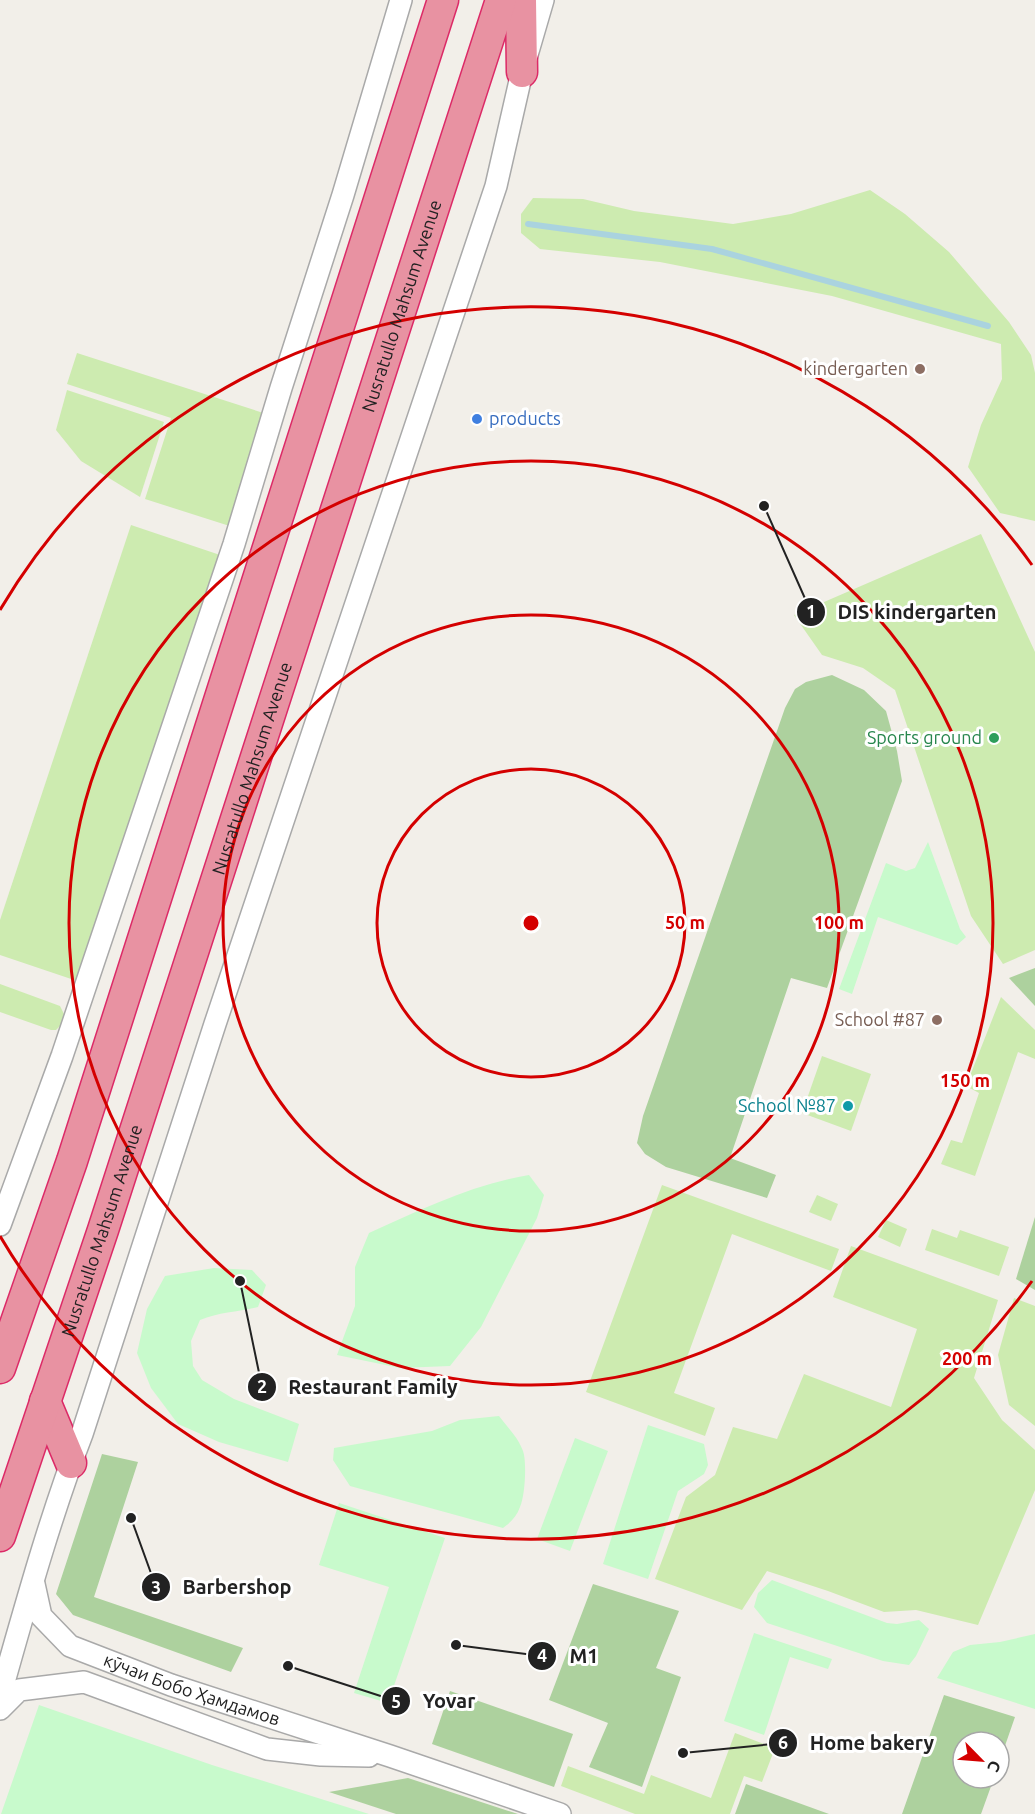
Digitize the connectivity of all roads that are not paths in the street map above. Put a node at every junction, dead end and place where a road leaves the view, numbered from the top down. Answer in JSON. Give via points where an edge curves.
{"nodes":[{"id":1,"x":401,"y":0,"type":"edge"},
{"id":2,"x":443,"y":0,"type":"edge"},
{"id":3,"x":501,"y":0,"type":"edge"},
{"id":4,"x":521,"y":0,"type":"edge"},
{"id":5,"x":543,"y":0,"type":"edge"},
{"id":6,"x":522,"y":72,"type":"junction"},
{"id":7,"x":0,"y":1225,"type":"edge"},
{"id":8,"x":0,"y":1368,"type":"edge"},
{"id":9,"x":45,"y":1401,"type":"junction"},
{"id":10,"x":71,"y":1463,"type":"junction"},
{"id":11,"x":0,"y":1536,"type":"edge"},
{"id":12,"x":33,"y":1581,"type":"junction"},
{"id":13,"x":0,"y":1696,"type":"edge"},
{"id":14,"x":0,"y":1709,"type":"edge"},
{"id":15,"x":390,"y":1756,"type":"junction"},
{"id":16,"x":560,"y":1814,"type":"edge"}],
"edges":[{"from":1,"to":7,"type":"street","via":[[234,544],[62,1056]]},
{"from":2,"to":8,"type":"highway","via":[[72,1161]]},
{"from":3,"to":9,"type":"highway","name":"Nusratullo Mahsum Avenue"},
{"from":4,"to":6,"type":"highway"},
{"from":5,"to":6,"type":"street"},
{"from":6,"to":10,"type":"street","via":[[496,186]]},
{"from":9,"to":10,"type":"highway"},
{"from":9,"to":11,"type":"highway","name":"Nusratullo Mahsum Avenue"},
{"from":10,"to":12,"type":"street"},
{"from":12,"to":13,"type":"street"},
{"from":12,"to":15,"type":"street","name":"кӯчаи Бобо Ҳамдамов","via":[[41,1616],[70,1646],[171,1685]]},
{"from":14,"to":15,"type":"street","name":"кӯчаи Бобо Ҳамдамов","via":[[19,1690],[84,1682],[267,1749]]},
{"from":15,"to":16,"type":"street","name":"кӯчаи Бобо Ҳамдамов"}]}
